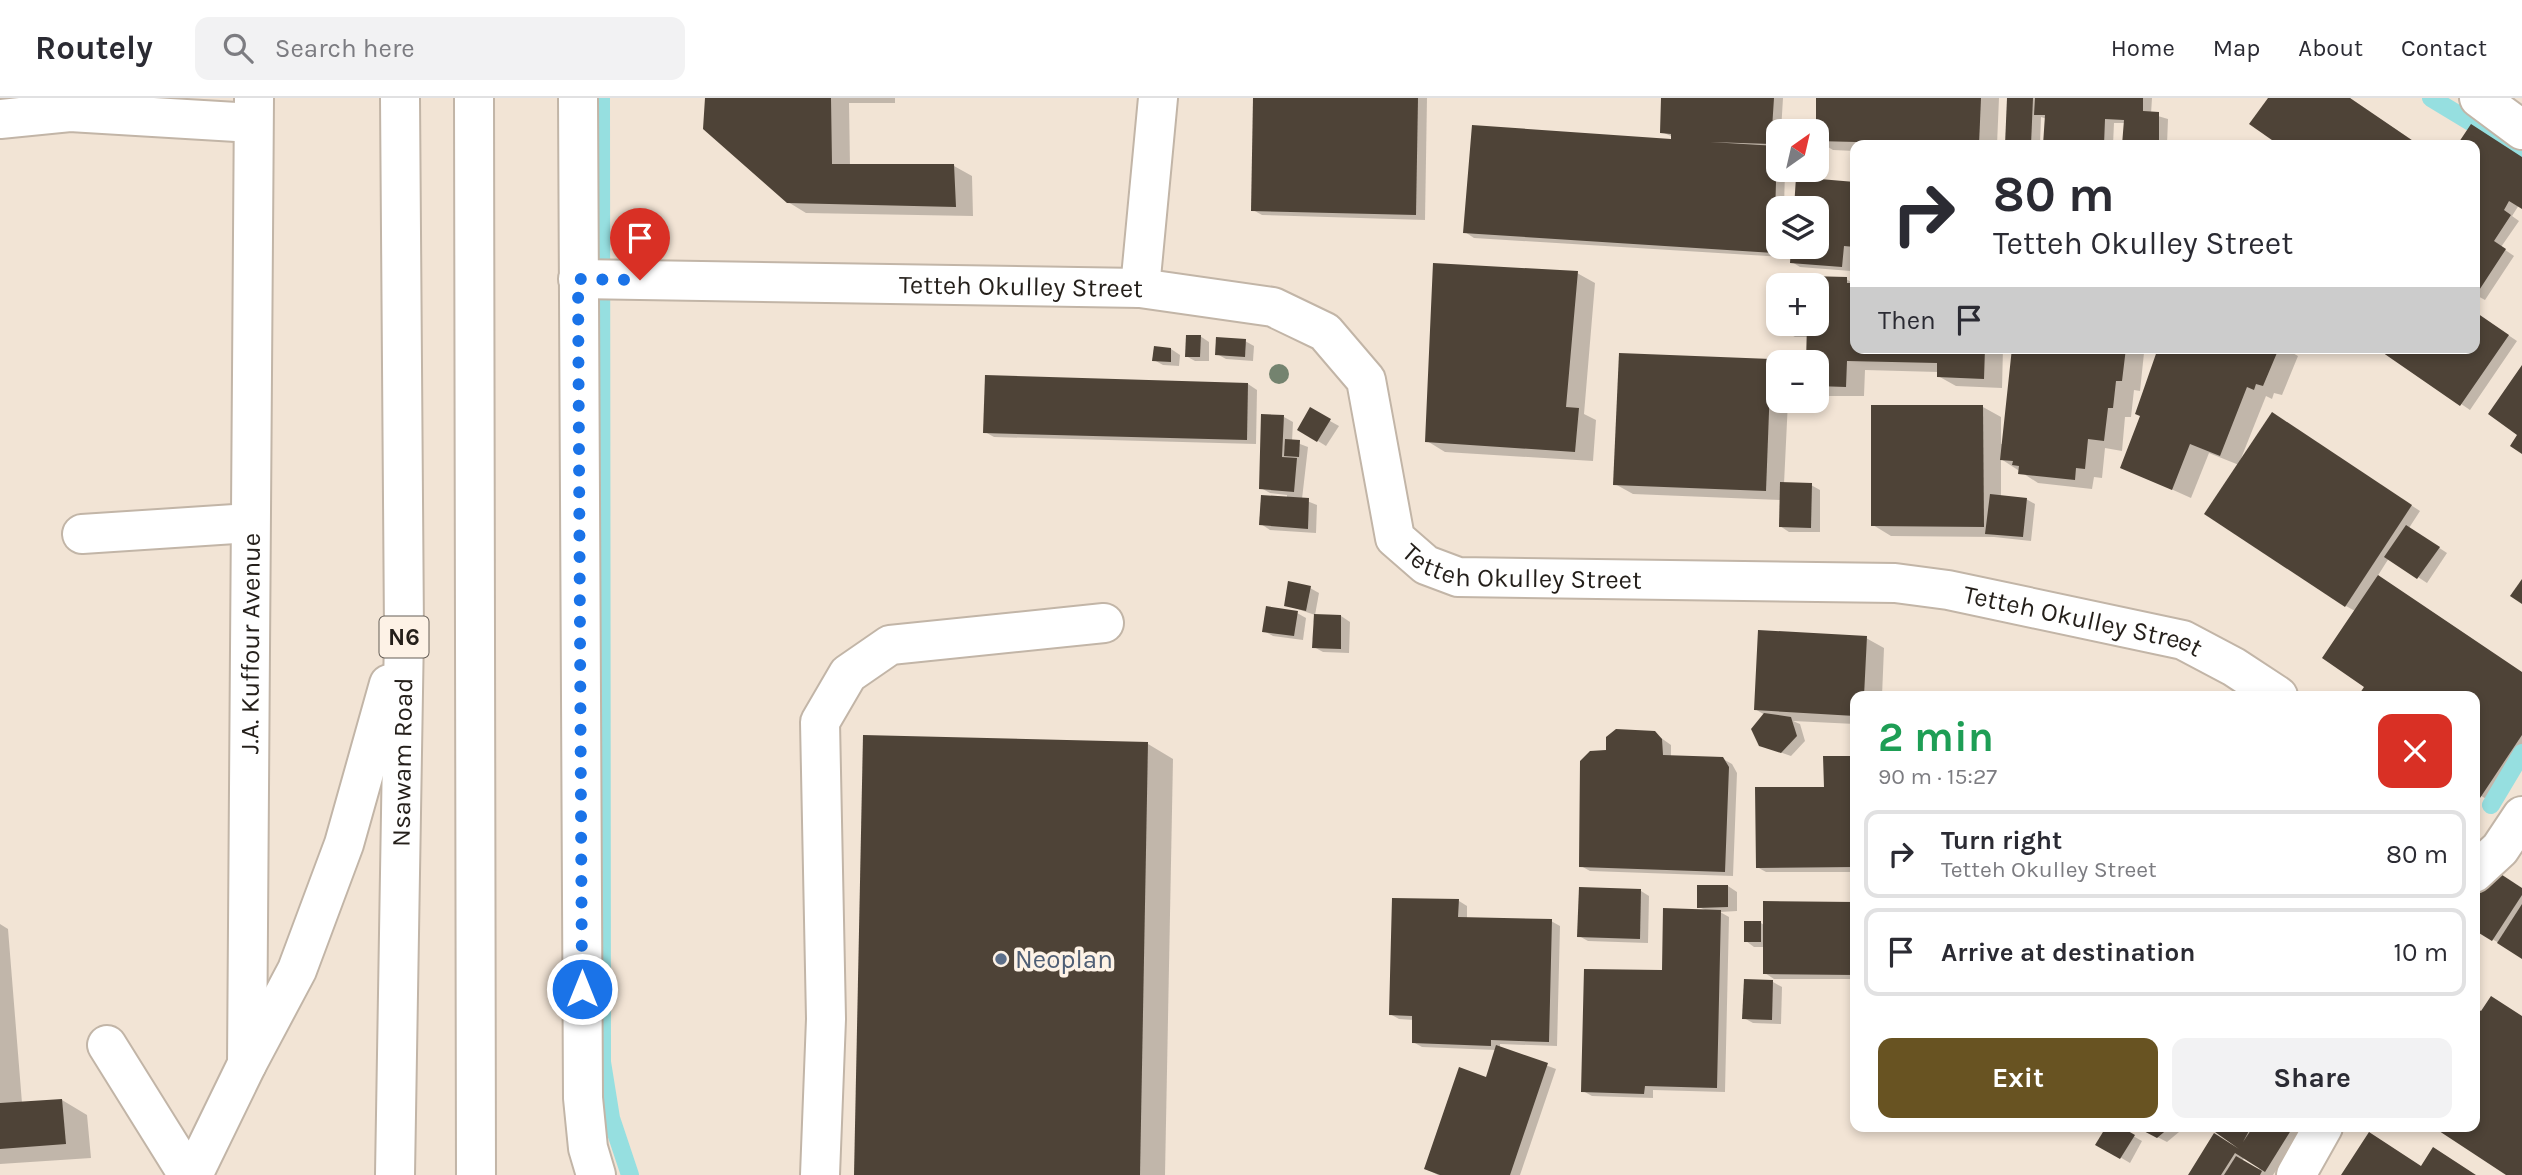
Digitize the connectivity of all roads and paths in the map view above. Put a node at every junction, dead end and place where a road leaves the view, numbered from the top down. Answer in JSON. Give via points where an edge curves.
{"nodes":[{"id":1,"x":400,"y":98,"type":"edge"},
{"id":2,"x":474,"y":98,"type":"edge"},
{"id":3,"x":578,"y":98,"type":"edge"},
{"id":4,"x":1157,"y":98,"type":"edge"},
{"id":5,"x":2479,"y":98,"type":"edge"},
{"id":6,"x":69,"y":105,"type":"edge"},
{"id":7,"x":253,"y":111,"type":"edge"},
{"id":8,"x":0,"y":119,"type":"edge"},
{"id":9,"x":2522,"y":130,"type":"edge"},
{"id":10,"x":578,"y":279,"type":"junction"},
{"id":11,"x":1140,"y":288,"type":"junction"},
{"id":12,"x":250,"y":523,"type":"junction"},
{"id":13,"x":82,"y":534,"type":"dead end"},
{"id":14,"x":1104,"y":623,"type":"dead end"},
{"id":15,"x":404,"y":632,"type":"junction"},
{"id":16,"x":2270,"y":691,"type":"edge"},
{"id":17,"x":2522,"y":816,"type":"edge"},
{"id":18,"x":2493,"y":854,"type":"edge"},
{"id":19,"x":107,"y":1045,"type":"dead end"},
{"id":20,"x":247,"y":1064,"type":"junction"},
{"id":21,"x":2320,"y":1132,"type":"edge"},
{"id":22,"x":188,"y":1175,"type":"edge"},
{"id":23,"x":193,"y":1175,"type":"edge"},
{"id":24,"x":395,"y":1175,"type":"edge"},
{"id":25,"x":476,"y":1175,"type":"edge"},
{"id":26,"x":596,"y":1175,"type":"edge"},
{"id":27,"x":820,"y":1175,"type":"edge"},
{"id":28,"x":2296,"y":1175,"type":"edge"}],
"edges":[{"from":1,"to":15,"type":"main road","name":"Nsawam Road","number":"N6"},
{"from":2,"to":25,"type":"main road"},
{"from":3,"to":10,"type":"main road"},
{"from":4,"to":11,"type":"main road"},
{"from":5,"to":9,"type":"main road"},
{"from":6,"to":7,"type":"main road"},
{"from":6,"to":8,"type":"main road"},
{"from":7,"to":12,"type":"main road","name":"J.A. Kuffour Avenue"},
{"from":10,"to":11,"type":"main road","name":"Tetteh Okulley Street"},
{"from":10,"to":26,"type":"main road","via":[[583,1098]]},
{"from":11,"to":16,"type":"main road","name":"Tetteh Okulley Street","via":[[1273,307],[1325,332],[1366,380],[1395,538],[1426,565],[1458,577],[1895,583],[1948,590],[2183,640]]},
{"from":12,"to":13,"type":"main road"},
{"from":12,"to":20,"type":"main road","name":"J.A. Kuffour Avenue"},
{"from":14,"to":27,"type":"main road","via":[[890,645],[848,674],[820,722],[826,1019]]},
{"from":15,"to":20,"type":"main road","via":[[344,844],[297,970]]},
{"from":15,"to":24,"type":"main road","name":"Nsawam Road","number":"N6"},
{"from":17,"to":18,"type":"main road"},
{"from":19,"to":22,"type":"main road"},
{"from":20,"to":23,"type":"main road","name":"J.A. Kuffour Avenue"},
{"from":21,"to":28,"type":"main road"}]}
